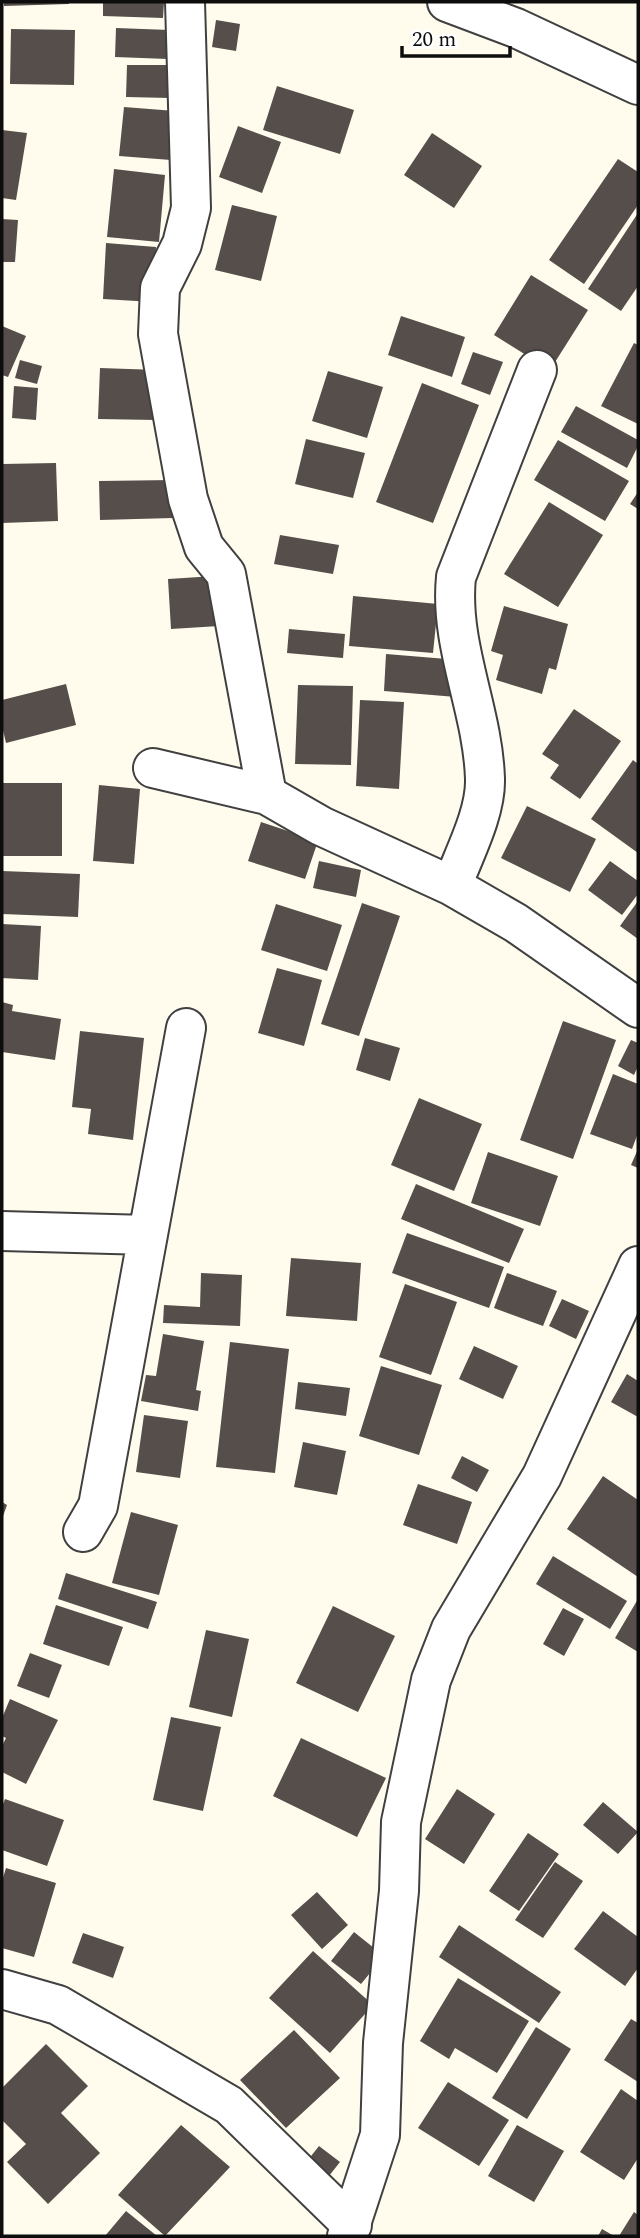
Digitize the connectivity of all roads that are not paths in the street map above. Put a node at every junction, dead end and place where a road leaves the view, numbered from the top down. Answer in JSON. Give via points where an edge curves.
{"nodes":[{"id":1,"x":185,"y":2,"type":"edge"},
{"id":2,"x":447,"y":2,"type":"edge"},
{"id":3,"x":521,"y":15,"type":"edge"},
{"id":4,"x":638,"y":85,"type":"edge"},
{"id":5,"x":537,"y":370,"type":"dead end"},
{"id":6,"x":153,"y":768,"type":"dead end"},
{"id":7,"x":267,"y":795,"type":"junction"},
{"id":8,"x":452,"y":886,"type":"junction"},
{"id":9,"x":638,"y":1008,"type":"edge"},
{"id":10,"x":186,"y":1028,"type":"dead end"},
{"id":11,"x":2,"y":1231,"type":"edge"},
{"id":12,"x":148,"y":1235,"type":"junction"},
{"id":13,"x":638,"y":1266,"type":"edge"},
{"id":14,"x":83,"y":1532,"type":"dead end"},
{"id":15,"x":2,"y":1989,"type":"edge"},
{"id":16,"x":350,"y":2231,"type":"edge"}],
"edges":[{"from":1,"to":7,"type":"street","via":[[191,208],[182,244],[160,288],[158,334],[188,499],[204,547],[226,574]]},
{"from":2,"to":3,"type":"street"},
{"from":3,"to":4,"type":"street"},
{"from":5,"to":8,"type":"street","via":[[456,577],[453,608],[485,782]]},
{"from":6,"to":7,"type":"street"},
{"from":7,"to":8,"type":"street","via":[[321,826]]},
{"from":8,"to":9,"type":"street","via":[[516,923]]},
{"from":10,"to":12,"type":"street"},
{"from":11,"to":12,"type":"street"},
{"from":12,"to":14,"type":"street","via":[[98,1506]]},
{"from":13,"to":16,"type":"street","via":[[542,1476],[451,1629],[431,1680],[401,1822],[380,2135]]},
{"from":15,"to":16,"type":"street","via":[[58,2006],[229,2105]]}]}
